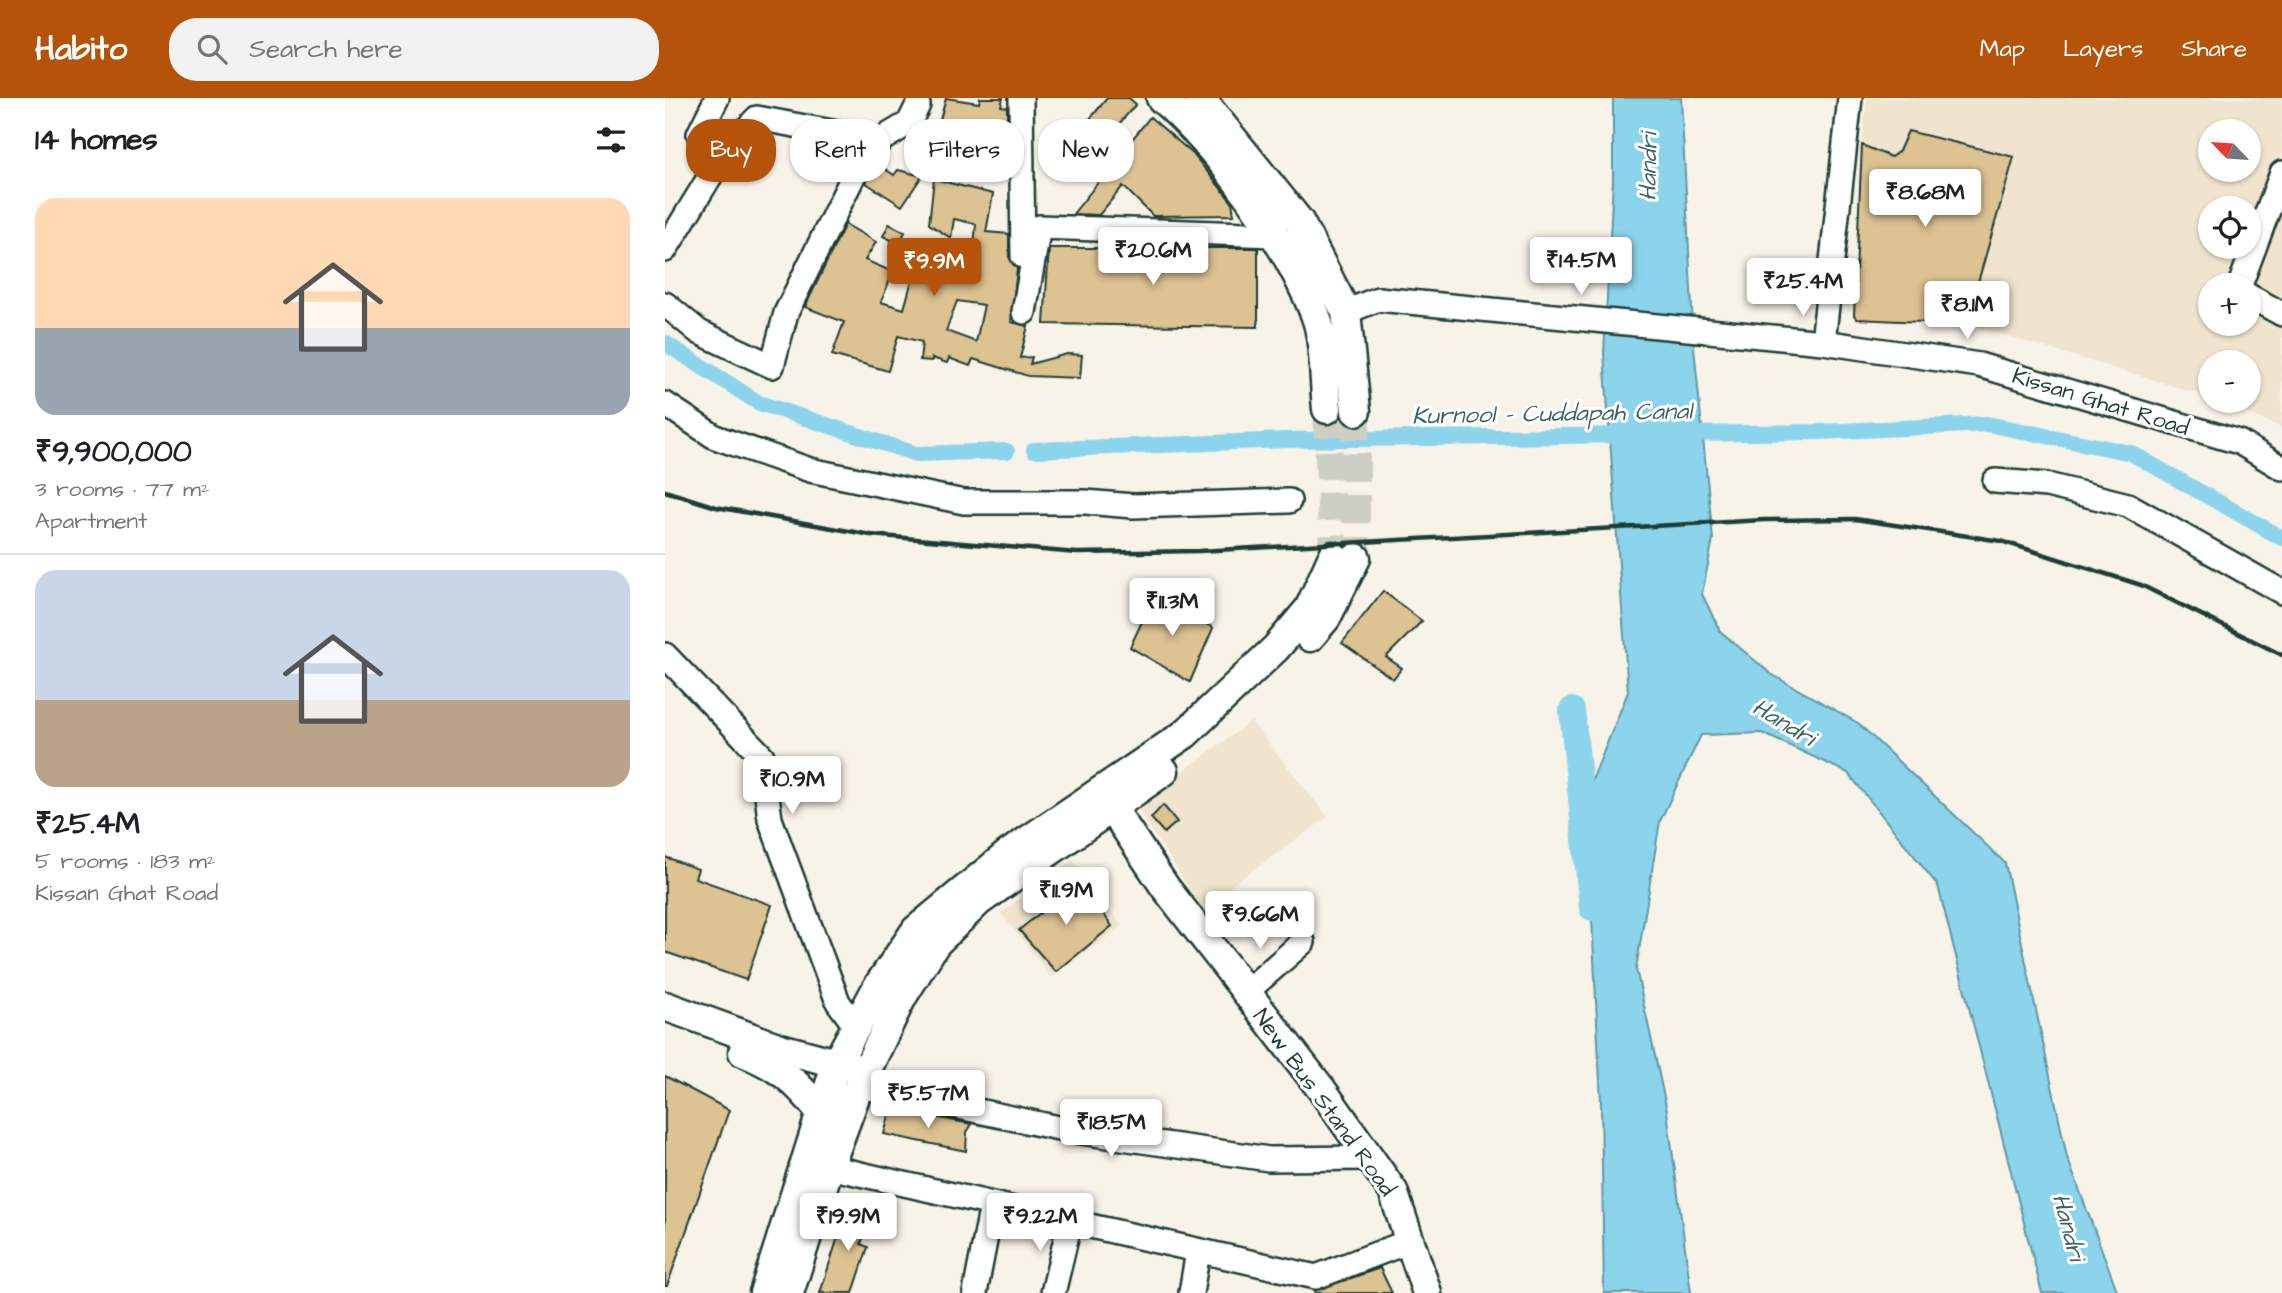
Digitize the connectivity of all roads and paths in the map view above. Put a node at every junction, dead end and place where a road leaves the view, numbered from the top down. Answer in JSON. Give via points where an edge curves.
{"nodes":[{"id":1,"x":717,"y":98,"type":"edge"},
{"id":2,"x":1021,"y":98,"type":"edge"},
{"id":3,"x":1161,"y":98,"type":"edge"},
{"id":4,"x":1200,"y":98,"type":"edge"},
{"id":5,"x":1850,"y":98,"type":"edge"},
{"id":6,"x":918,"y":105,"type":"dead end"},
{"id":7,"x":706,"y":119,"type":"edge"},
{"id":8,"x":890,"y":134,"type":"edge"},
{"id":9,"x":2282,"y":173,"type":"edge"},
{"id":10,"x":707,"y":182,"type":"edge"},
{"id":11,"x":850,"y":182,"type":"edge"},
{"id":12,"x":1276,"y":235,"type":"junction"},
{"id":13,"x":665,"y":250,"type":"edge"},
{"id":14,"x":2244,"y":273,"type":"edge"},
{"id":15,"x":2261,"y":303,"type":"edge"},
{"id":16,"x":665,"y":304,"type":"edge"},
{"id":17,"x":1346,"y":312,"type":"junction"},
{"id":18,"x":2282,"y":314,"type":"edge"},
{"id":19,"x":1823,"y":342,"type":"junction"},
{"id":20,"x":665,"y":404,"type":"edge"},
{"id":21,"x":1327,"y":409,"type":"tunnel mouth"},
{"id":22,"x":1356,"y":411,"type":"tunnel mouth"},
{"id":23,"x":2282,"y":468,"type":"edge"},
{"id":24,"x":1995,"y":481,"type":"dead end"},
{"id":25,"x":1289,"y":501,"type":"dead end"},
{"id":26,"x":1345,"y":557,"type":"tunnel mouth"},
{"id":27,"x":2282,"y":592,"type":"edge"},
{"id":28,"x":665,"y":655,"type":"edge"},
{"id":29,"x":1108,"y":799,"type":"junction"},
{"id":30,"x":1303,"y":942,"type":"dead end"},
{"id":31,"x":1245,"y":993,"type":"junction"},
{"id":32,"x":665,"y":1006,"type":"edge"},
{"id":33,"x":665,"y":1023,"type":"edge"},
{"id":34,"x":857,"y":1028,"type":"junction"},
{"id":35,"x":837,"y":1062,"type":"junction"},
{"id":36,"x":863,"y":1079,"type":"junction"},
{"id":37,"x":820,"y":1111,"type":"junction"},
{"id":38,"x":848,"y":1116,"type":"junction"},
{"id":39,"x":1370,"y":1158,"type":"junction"},
{"id":40,"x":829,"y":1167,"type":"junction"},
{"id":41,"x":992,"y":1205,"type":"junction"},
{"id":42,"x":1070,"y":1222,"type":"junction"},
{"id":43,"x":1410,"y":1241,"type":"junction"},
{"id":44,"x":1198,"y":1251,"type":"junction"},
{"id":45,"x":1300,"y":1283,"type":"edge"},
{"id":46,"x":764,"y":1293,"type":"edge"},
{"id":47,"x":789,"y":1293,"type":"edge"},
{"id":48,"x":975,"y":1293,"type":"edge"},
{"id":49,"x":1052,"y":1293,"type":"edge"},
{"id":50,"x":1191,"y":1293,"type":"edge"},
{"id":51,"x":1427,"y":1293,"type":"edge"}],
"edges":[{"from":1,"to":7,"type":"street"},
{"from":2,"to":12,"type":"street","via":[[1024,312],[1039,227]]},
{"from":3,"to":12,"type":"main road","via":[[1188,122]]},
{"from":4,"to":17,"type":"main road","via":[[1299,221]]},
{"from":5,"to":19,"type":"street"},
{"from":6,"to":8,"type":"street","via":[[909,123]]},
{"from":9,"to":14,"type":"street"},
{"from":10,"to":13,"type":"street"},
{"from":11,"to":16,"type":"street","via":[[786,313],[772,366],[699,332]]},
{"from":12,"to":21,"type":"main road","via":[[1316,316]]},
{"from":15,"to":18,"type":"street"},
{"from":17,"to":19,"type":"street","name":"Kissan Ghat Road","via":[[1378,299]]},
{"from":17,"to":22,"type":"main road"},
{"from":19,"to":23,"type":"street","name":"Kissan Ghat Road","via":[[1992,368],[2239,442]]},
{"from":20,"to":25,"type":"street","via":[[715,437],[810,470],[964,502],[1133,506]]},
{"from":24,"to":27,"type":"street","via":[[2047,485],[2128,505]]},
{"from":26,"to":29,"type":"main road","via":[[1326,618],[1291,659],[1196,748]]},
{"from":28,"to":34,"type":"street","via":[[762,756],[770,819],[838,1002]]},
{"from":29,"to":31,"type":"main road","name":"New Bus Stand Road","via":[[1164,887]]},
{"from":29,"to":34,"type":"main road","via":[[1008,854],[916,930]]},
{"from":29,"to":36,"type":"main road","via":[[979,901],[935,944],[902,997]]},
{"from":30,"to":31,"type":"street","name":"New Bus Stand Road"},
{"from":31,"to":39,"type":"main road","name":"New Bus Stand Road"},
{"from":32,"to":35,"type":"main road","via":[[781,1048]]},
{"from":33,"to":37,"type":"main road","via":[[774,1064]]},
{"from":34,"to":35,"type":"main road"},
{"from":35,"to":36,"type":"main road"},
{"from":35,"to":37,"type":"main road"},
{"from":36,"to":38,"type":"main road"},
{"from":36,"to":39,"type":"street","via":[[1073,1131],[1269,1159]]},
{"from":37,"to":38,"type":"main road"},
{"from":37,"to":46,"type":"main road"},
{"from":38,"to":40,"type":"main road"},
{"from":39,"to":43,"type":"main road","name":"New Bus Stand Road","via":[[1393,1191]]},
{"from":40,"to":41,"type":"street"},
{"from":40,"to":47,"type":"main road"},
{"from":41,"to":42,"type":"street"},
{"from":41,"to":48,"type":"street"},
{"from":42,"to":44,"type":"street"},
{"from":42,"to":49,"type":"street"},
{"from":43,"to":45,"type":"street"},
{"from":43,"to":51,"type":"main road","name":"New Bus Stand Road"},
{"from":44,"to":45,"type":"street"},
{"from":44,"to":50,"type":"street"}]}
